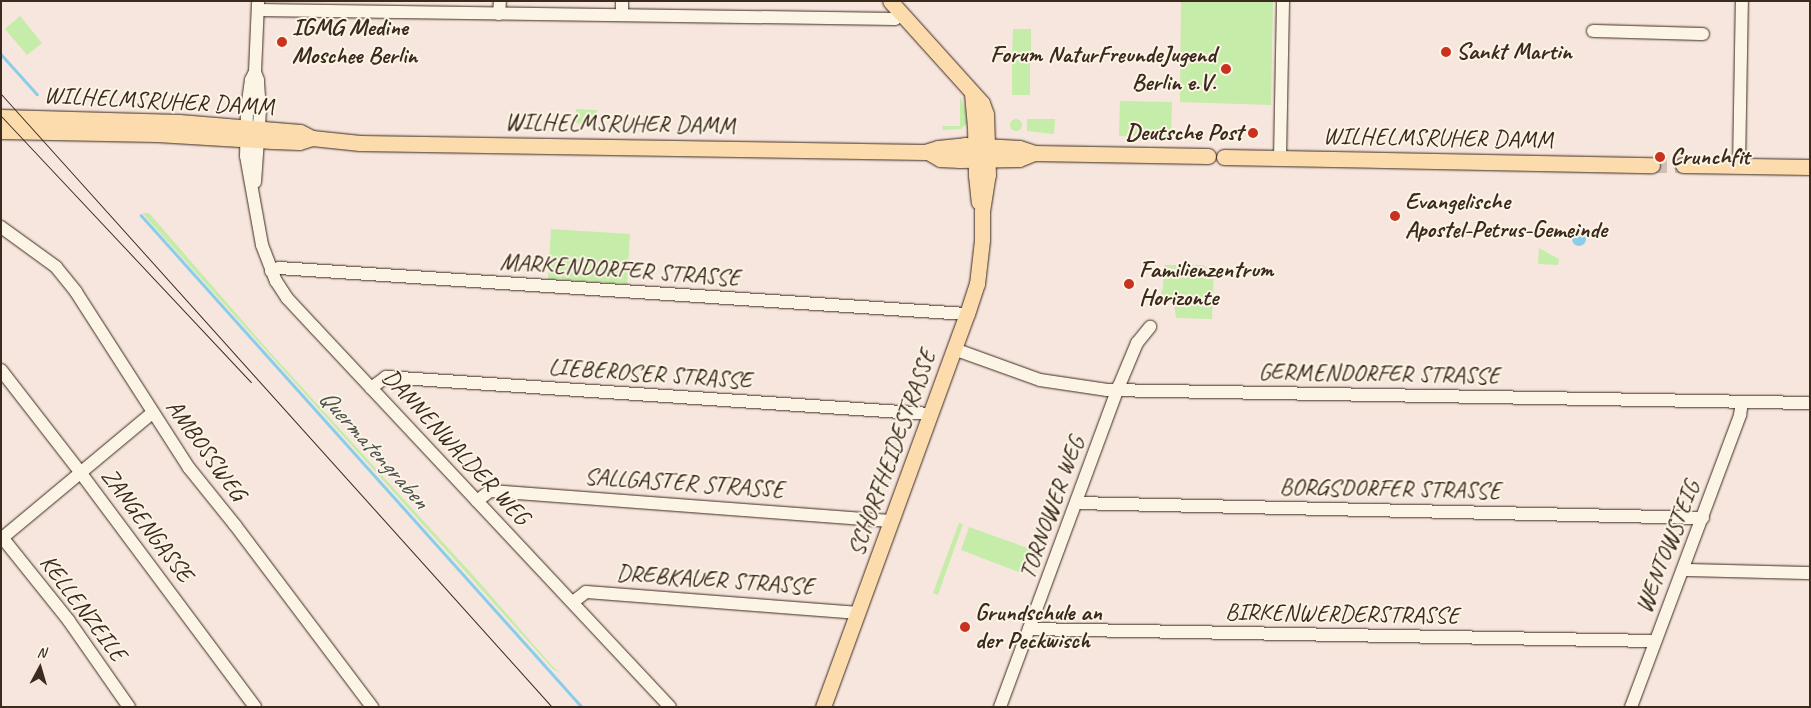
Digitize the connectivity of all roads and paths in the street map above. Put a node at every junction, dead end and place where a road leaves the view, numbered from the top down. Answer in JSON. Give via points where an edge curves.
{"nodes":[{"id":1,"x":622,"y":1,"type":"edge"},
{"id":2,"x":890,"y":1,"type":"edge"},
{"id":3,"x":1282,"y":1,"type":"edge"},
{"id":4,"x":1742,"y":1,"type":"edge"},
{"id":5,"x":258,"y":6,"type":"edge"},
{"id":6,"x":382,"y":7,"type":"edge"},
{"id":7,"x":500,"y":8,"type":"edge"},
{"id":8,"x":902,"y":14,"type":"junction"},
{"id":9,"x":622,"y":15,"type":"junction"},
{"id":10,"x":1593,"y":31,"type":"dead end"},
{"id":11,"x":1703,"y":34,"type":"dead end"},
{"id":12,"x":1,"y":117,"type":"edge"},
{"id":13,"x":1,"y":131,"type":"edge"},
{"id":14,"x":253,"y":134,"type":"junction"},
{"id":15,"x":982,"y":153,"type":"junction"},
{"id":16,"x":1208,"y":156,"type":"dead end"},
{"id":17,"x":1224,"y":157,"type":"dead end"},
{"id":18,"x":1280,"y":158,"type":"junction"},
{"id":19,"x":1652,"y":165,"type":"tunnel mouth"},
{"id":20,"x":1683,"y":165,"type":"tunnel mouth"},
{"id":21,"x":1739,"y":166,"type":"junction"},
{"id":22,"x":1810,"y":168,"type":"edge"},
{"id":23,"x":1,"y":227,"type":"edge"},
{"id":24,"x":271,"y":272,"type":"junction"},
{"id":25,"x":968,"y":314,"type":"junction"},
{"id":26,"x":1150,"y":327,"type":"dead end"},
{"id":27,"x":954,"y":349,"type":"junction"},
{"id":28,"x":1,"y":370,"type":"edge"},
{"id":29,"x":371,"y":388,"type":"junction"},
{"id":30,"x":1118,"y":391,"type":"junction"},
{"id":31,"x":1742,"y":402,"type":"junction"},
{"id":32,"x":1810,"y":403,"type":"edge"},
{"id":33,"x":152,"y":413,"type":"junction"},
{"id":34,"x":930,"y":414,"type":"junction"},
{"id":35,"x":80,"y":472,"type":"junction"},
{"id":36,"x":478,"y":500,"type":"junction"},
{"id":37,"x":1076,"y":503,"type":"junction"},
{"id":38,"x":1703,"y":518,"type":"junction"},
{"id":39,"x":891,"y":521,"type":"junction"},
{"id":40,"x":2,"y":538,"type":"edge"},
{"id":41,"x":1684,"y":570,"type":"junction"},
{"id":42,"x":1810,"y":573,"type":"edge"},
{"id":43,"x":573,"y":602,"type":"junction"},
{"id":44,"x":856,"y":613,"type":"junction"},
{"id":45,"x":1029,"y":629,"type":"junction"},
{"id":46,"x":1655,"y":642,"type":"junction"},
{"id":47,"x":129,"y":707,"type":"edge"},
{"id":48,"x":255,"y":707,"type":"edge"},
{"id":49,"x":372,"y":707,"type":"edge"},
{"id":50,"x":670,"y":707,"type":"edge"},
{"id":51,"x":823,"y":707,"type":"edge"},
{"id":52,"x":1000,"y":707,"type":"edge"},
{"id":53,"x":1631,"y":707,"type":"edge"}],
"edges":[{"from":1,"to":9,"type":"street"},
{"from":2,"to":8,"type":"main road","name":"SCHORFHEIDESTRASSE"},
{"from":3,"to":18,"type":"street"},
{"from":4,"to":21,"type":"street"},
{"from":5,"to":6,"type":"street"},
{"from":5,"to":14,"type":"street","name":"DANNENWALDER WEG","via":[[255,72],[258,80]]},
{"from":6,"to":7,"type":"street"},
{"from":7,"to":9,"type":"street"},
{"from":8,"to":9,"type":"street","via":[[895,19]]},
{"from":8,"to":15,"type":"main road","name":"SCHORFHEIDESTRASSE","via":[[982,103],[986,114]]},
{"from":10,"to":11,"type":"street"},
{"from":12,"to":14,"type":"main road","name":"WILHELMSRUHER DAMM","via":[[166,121]]},
{"from":13,"to":14,"type":"main road","name":"WILHELMSRUHER DAMM"},
{"from":14,"to":15,"type":"main road","name":"WILHELMSRUHER DAMM","via":[[300,132],[312,138],[360,142],[928,152],[940,158]]},
{"from":14,"to":24,"type":"street","name":"DANNENWALDER WEG","via":[[246,156],[256,220]]},
{"from":15,"to":16,"type":"main road","name":"WILHELMSRUHER DAMM","via":[[1019,159],[1034,153]]},
{"from":15,"to":25,"type":"main road","name":"SCHORFHEIDESTRASSE","via":[[977,188],[982,211],[982,240],[977,284]]},
{"from":17,"to":18,"type":"main road","name":"WILHELMSRUHER DAMM"},
{"from":18,"to":19,"type":"main road","name":"WILHELMSRUHER DAMM"},
{"from":20,"to":21,"type":"main road"},
{"from":21,"to":22,"type":"main road"},
{"from":23,"to":33,"type":"street","name":"AMBOSSWEG","via":[[56,267],[76,292]]},
{"from":24,"to":25,"type":"street","name":"MARKENDORFER STRASSE","via":[[279,268]]},
{"from":24,"to":29,"type":"street","name":"DANNENWALDER WEG","via":[[287,298]]},
{"from":25,"to":27,"type":"main road","name":"SCHORFHEIDESTRASSE"},
{"from":26,"to":30,"type":"street","name":"TORNOWER WEG","via":[[1137,343]]},
{"from":27,"to":30,"type":"street","name":"GERMENDORFER STRASSE","via":[[1040,380]]},
{"from":27,"to":34,"type":"main road","name":"SCHORFHEIDESTRASSE"},
{"from":28,"to":35,"type":"street","name":"ZANGENGASSE"},
{"from":29,"to":34,"type":"street","name":"LIEBEROSER STRASSE","via":[[386,377]]},
{"from":29,"to":36,"type":"street","name":"DANNENWALDER WEG"},
{"from":30,"to":31,"type":"street","name":"GERMENDORFER STRASSE"},
{"from":30,"to":37,"type":"street","name":"TORNOWER WEG"},
{"from":31,"to":32,"type":"street","name":"GERMENDORFER STRASSE"},
{"from":31,"to":38,"type":"street","name":"WENTOWSTEIG"},
{"from":33,"to":35,"type":"street"},
{"from":33,"to":49,"type":"street","name":"AMBOSSWEG","via":[[208,493]]},
{"from":34,"to":39,"type":"main road","name":"SCHORFHEIDESTRASSE"},
{"from":35,"to":40,"type":"street"},
{"from":35,"to":48,"type":"street","name":"ZANGENGASSE"},
{"from":36,"to":39,"type":"street","name":"SALLGASTER STRASSE","via":[[490,491]]},
{"from":36,"to":43,"type":"street","name":"DANNENWALDER WEG"},
{"from":37,"to":38,"type":"street","name":"BORGSDORFER STRASSE"},
{"from":37,"to":45,"type":"street","name":"TORNOWER WEG"},
{"from":38,"to":41,"type":"street","name":"WENTOWSTEIG"},
{"from":39,"to":44,"type":"main road","name":"SCHORFHEIDESTRASSE"},
{"from":40,"to":47,"type":"street","name":"KELLENZEILE","via":[[69,621]]},
{"from":41,"to":42,"type":"street"},
{"from":41,"to":46,"type":"street","name":"WENTOWSTEIG"},
{"from":43,"to":44,"type":"street","name":"DREBKAUER STRASSE","via":[[586,592]]},
{"from":43,"to":50,"type":"street","name":"DANNENWALDER WEG"},
{"from":44,"to":51,"type":"main road","name":"SCHORFHEIDESTRASSE"},
{"from":45,"to":46,"type":"street","name":"BIRKENWERDERSTRASSE"},
{"from":45,"to":52,"type":"street","name":"TORNOWER WEG"},
{"from":46,"to":53,"type":"street","name":"WENTOWSTEIG"}]}
